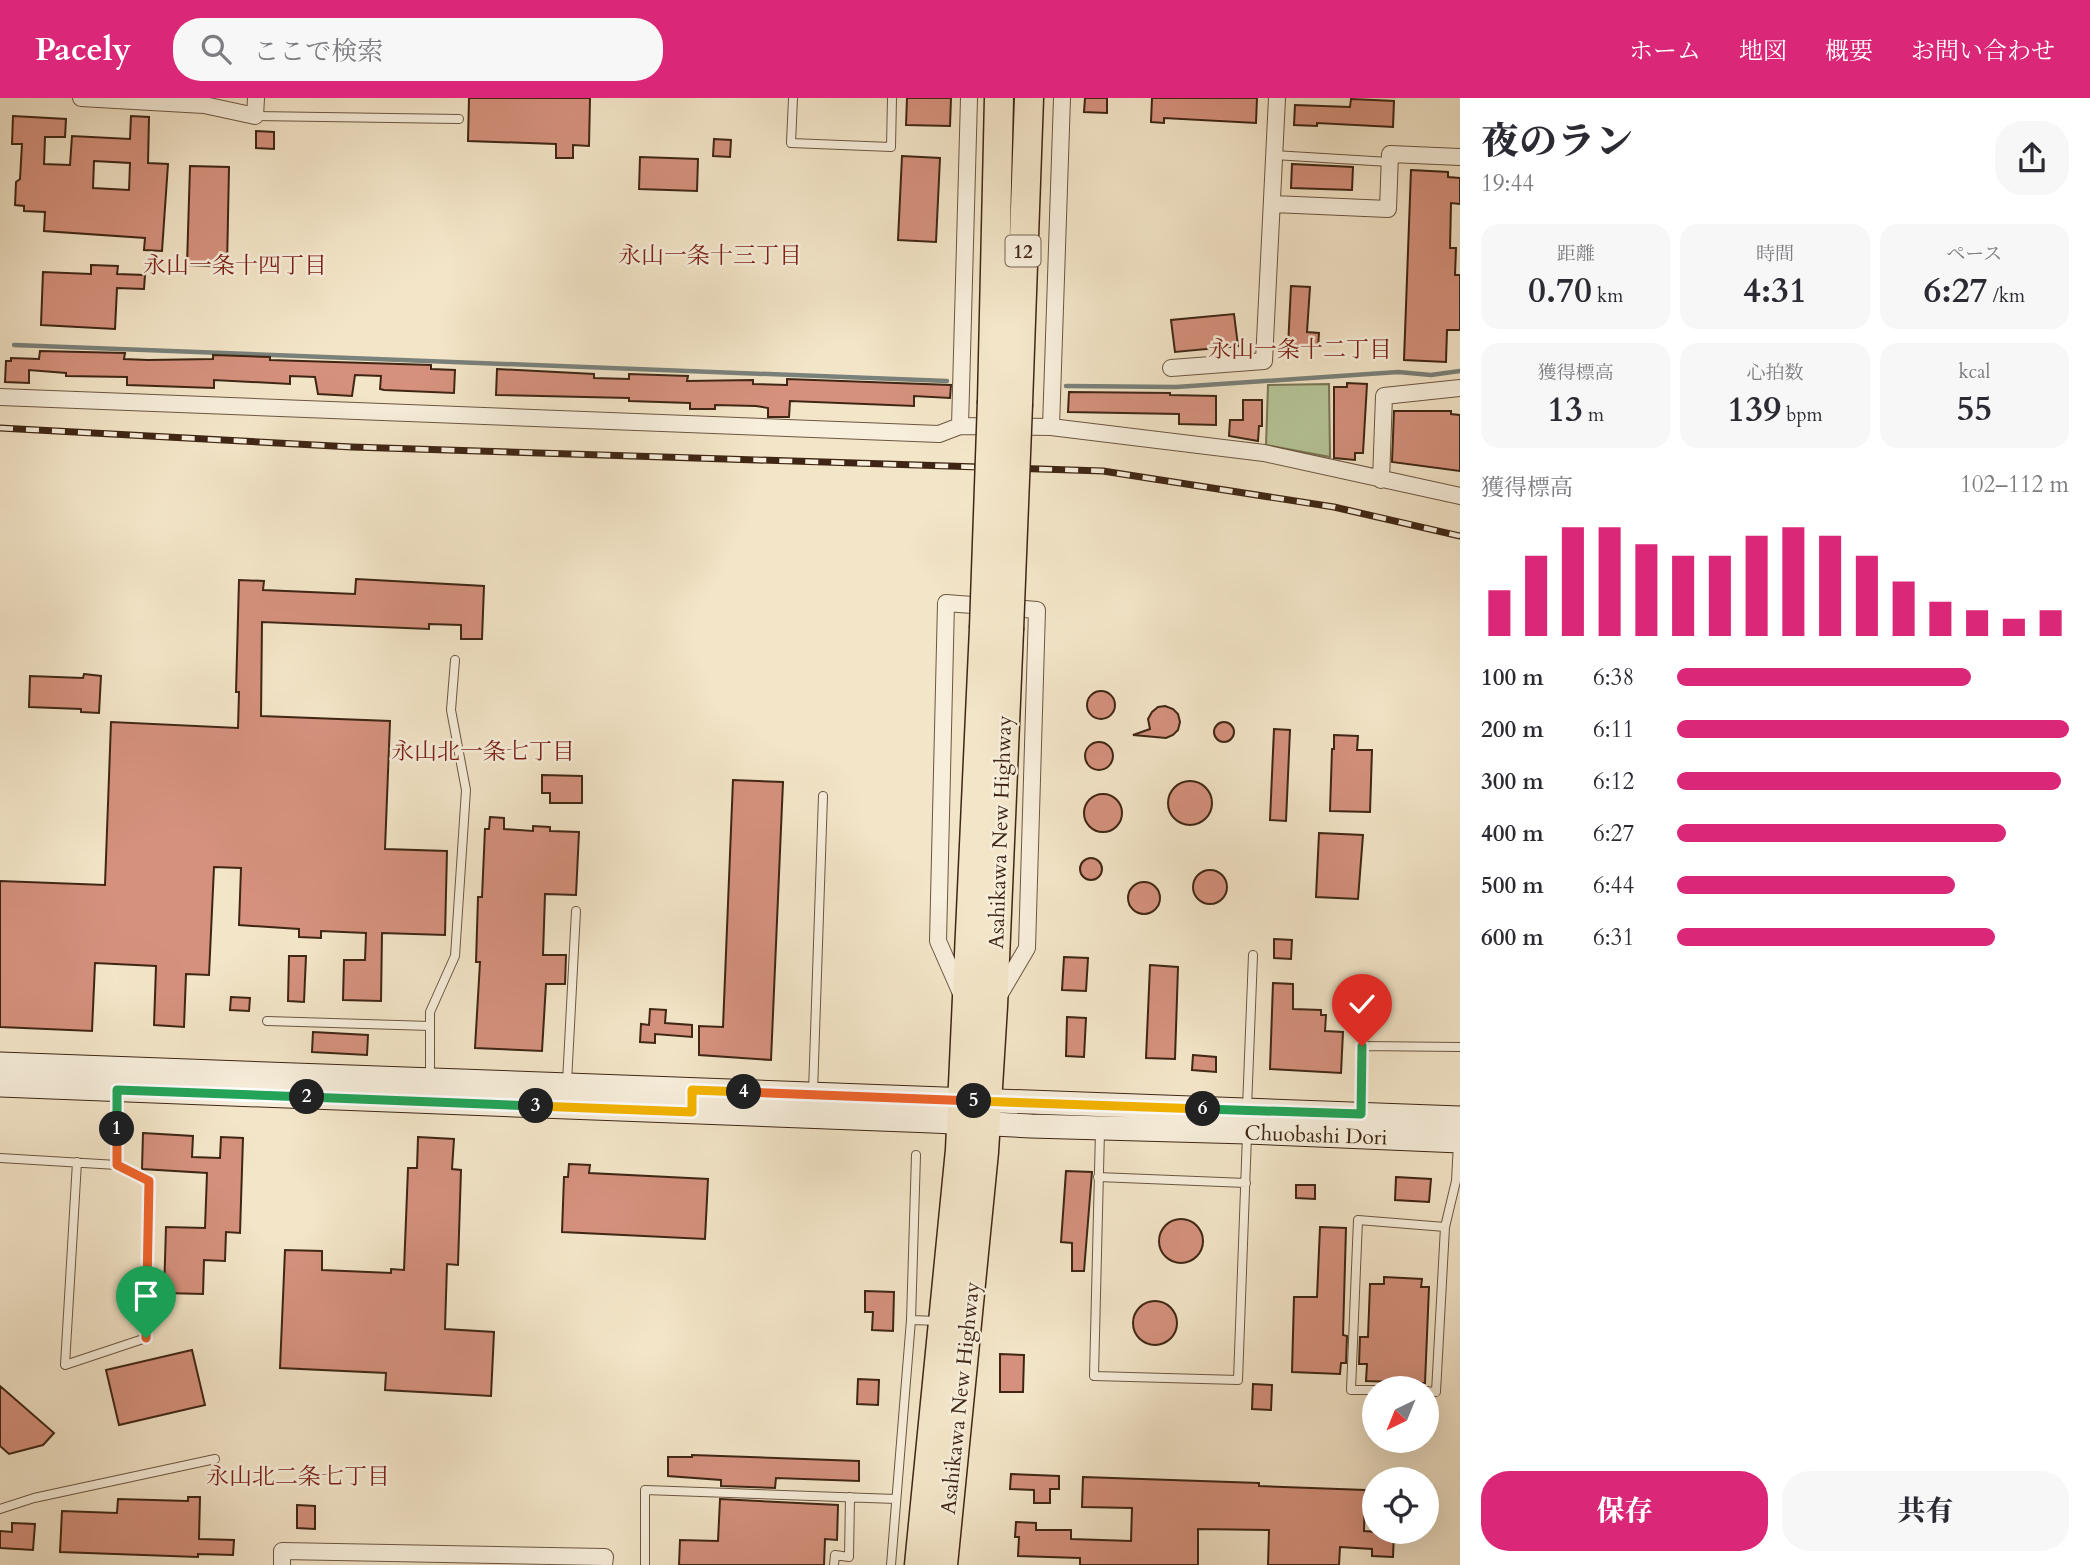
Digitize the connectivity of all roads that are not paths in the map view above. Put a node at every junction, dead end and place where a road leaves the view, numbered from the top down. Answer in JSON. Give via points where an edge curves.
{"nodes":[{"id":1,"x":81,"y":98,"type":"edge"},
{"id":2,"x":256,"y":98,"type":"edge"},
{"id":3,"x":793,"y":98,"type":"edge"},
{"id":4,"x":892,"y":98,"type":"edge"},
{"id":5,"x":969,"y":98,"type":"edge"},
{"id":6,"x":999,"y":98,"type":"edge"},
{"id":7,"x":1029,"y":98,"type":"edge"},
{"id":8,"x":1062,"y":98,"type":"edge"},
{"id":9,"x":1277,"y":98,"type":"edge"},
{"id":10,"x":255,"y":116,"type":"junction"},
{"id":11,"x":459,"y":119,"type":"dead end"},
{"id":12,"x":1275,"y":155,"type":"junction"},
{"id":13,"x":1460,"y":157,"type":"edge"},
{"id":14,"x":1390,"y":162,"type":"junction"},
{"id":15,"x":1273,"y":204,"type":"junction"},
{"id":16,"x":1171,"y":368,"type":"dead end"},
{"id":17,"x":1460,"y":388,"type":"edge"},
{"id":18,"x":0,"y":397,"type":"edge"},
{"id":19,"x":1005,"y":403,"type":"junction"},
{"id":20,"x":960,"y":426,"type":"junction"},
{"id":21,"x":1051,"y":427,"type":"junction"},
{"id":22,"x":1381,"y":480,"type":"junction"},
{"id":23,"x":1460,"y":496,"type":"edge"},
{"id":24,"x":996,"y":629,"type":"junction"},
{"id":25,"x":455,"y":660,"type":"dead end"},
{"id":26,"x":823,"y":796,"type":"dead end"},
{"id":27,"x":576,"y":911,"type":"dead end"},
{"id":28,"x":1253,"y":955,"type":"dead end"},
{"id":29,"x":965,"y":1004,"type":"junction"},
{"id":30,"x":993,"y":1006,"type":"junction"},
{"id":31,"x":267,"y":1021,"type":"dead end"},
{"id":32,"x":430,"y":1026,"type":"junction"},
{"id":33,"x":1460,"y":1047,"type":"edge"},
{"id":34,"x":0,"y":1064,"type":"edge"},
{"id":35,"x":117,"y":1079,"type":"junction"},
{"id":36,"x":0,"y":1085,"type":"edge"},
{"id":37,"x":566,"y":1085,"type":"junction"},
{"id":38,"x":430,"y":1091,"type":"junction"},
{"id":39,"x":813,"y":1095,"type":"junction"},
{"id":40,"x":692,"y":1101,"type":"junction"},
{"id":41,"x":974,"y":1112,"type":"junction"},
{"id":42,"x":1361,"y":1114,"type":"junction"},
{"id":43,"x":1247,"y":1121,"type":"junction"},
{"id":44,"x":1100,"y":1128,"type":"junction"},
{"id":45,"x":1460,"y":1134,"type":"edge"},
{"id":46,"x":916,"y":1155,"type":"dead end"},
{"id":47,"x":0,"y":1158,"type":"edge"},
{"id":48,"x":77,"y":1163,"type":"junction"},
{"id":49,"x":117,"y":1165,"type":"junction"},
{"id":50,"x":1098,"y":1177,"type":"junction"},
{"id":51,"x":1245,"y":1183,"type":"junction"},
{"id":52,"x":1445,"y":1227,"type":"junction"},
{"id":53,"x":911,"y":1320,"type":"junction"},
{"id":54,"x":943,"y":1321,"type":"junction"},
{"id":55,"x":1437,"y":1376,"type":"edge"},
{"id":56,"x":1362,"y":1390,"type":"edge"},
{"id":57,"x":215,"y":1459,"type":"dead end"},
{"id":58,"x":850,"y":1497,"type":"junction"},
{"id":59,"x":897,"y":1499,"type":"junction"},
{"id":60,"x":0,"y":1509,"type":"edge"},
{"id":61,"x":282,"y":1565,"type":"edge"},
{"id":62,"x":604,"y":1565,"type":"edge"},
{"id":63,"x":645,"y":1565,"type":"edge"},
{"id":64,"x":834,"y":1565,"type":"edge"},
{"id":65,"x":891,"y":1565,"type":"edge"},
{"id":66,"x":919,"y":1565,"type":"edge"},
{"id":67,"x":943,"y":1565,"type":"edge"}],
"edges":[{"from":1,"to":10,"type":"street","via":[[204,105]]},
{"from":2,"to":10,"type":"street"},
{"from":3,"to":4,"type":"lane","via":[[791,143],[891,147]]},
{"from":5,"to":20,"type":"street"},
{"from":6,"to":19,"type":"highway","name":"Asahikawa New Highway","number":"12"},
{"from":7,"to":19,"type":"highway","name":"Asahikawa New Highway","number":"12"},
{"from":8,"to":21,"type":"street"},
{"from":9,"to":12,"type":"street"},
{"from":10,"to":11,"type":"lane"},
{"from":12,"to":14,"type":"lane"},
{"from":12,"to":15,"type":"street"},
{"from":13,"to":14,"type":"street","via":[[1390,154]]},
{"from":14,"to":15,"type":"street","via":[[1388,209]]},
{"from":15,"to":16,"type":"street","via":[[1264,361]]},
{"from":17,"to":22,"type":"street","via":[[1384,396]]},
{"from":18,"to":20,"type":"street","via":[[939,434]]},
{"from":19,"to":24,"type":"highway","name":"Asahikawa New Highway","number":"12","bridge":true},
{"from":20,"to":21,"type":"street"},
{"from":21,"to":22,"type":"street","via":[[1264,453]]},
{"from":22,"to":23,"type":"street"},
{"from":24,"to":29,"type":"highway","name":"Asahikawa New Highway","number":"12"},
{"from":24,"to":30,"type":"highway","name":"Asahikawa New Highway","number":"12"},
{"from":25,"to":32,"type":"lane","via":[[451,710],[466,790],[455,956],[430,1012]]},
{"from":26,"to":39,"type":"lane"},
{"from":27,"to":37,"type":"lane"},
{"from":28,"to":43,"type":"lane"},
{"from":29,"to":30,"type":"street","via":[[938,941],[946,603],[1037,610],[1027,948]]},
{"from":29,"to":41,"type":"highway","name":"Asahikawa New Highway","number":"12"},
{"from":30,"to":41,"type":"highway","name":"Asahikawa New Highway","number":"12"},
{"from":31,"to":32,"type":"lane"},
{"from":32,"to":38,"type":"lane"},
{"from":33,"to":42,"type":"lane","via":[[1362,1046]]},
{"from":34,"to":35,"type":"main road"},
{"from":35,"to":36,"type":"main road"},
{"from":35,"to":38,"type":"main road"},
{"from":35,"to":49,"type":"lane"},
{"from":37,"to":38,"type":"main road"},
{"from":37,"to":40,"type":"main road"},
{"from":38,"to":40,"type":"main road"},
{"from":39,"to":40,"type":"main road"},
{"from":39,"to":41,"type":"main road"},
{"from":40,"to":41,"type":"main road"},
{"from":41,"to":43,"type":"main road","name":"Chuobashi Dori"},
{"from":41,"to":44,"type":"main road","name":"Chuobashi Dori"},
{"from":41,"to":54,"type":"highway","name":"Asahikawa New Highway","number":"12"},
{"from":41,"to":67,"type":"highway","name":"Asahikawa New Highway","number":"12"},
{"from":42,"to":43,"type":"main road","name":"Chuobashi Dori"},
{"from":42,"to":45,"type":"main road","name":"Chuobashi Dori"},
{"from":43,"to":44,"type":"main road","name":"Chuobashi Dori"},
{"from":43,"to":45,"type":"main road","name":"Chuobashi Dori"},
{"from":43,"to":51,"type":"lane"},
{"from":44,"to":50,"type":"lane"},
{"from":45,"to":52,"type":"lane","via":[[1456,1181]]},
{"from":46,"to":53,"type":"lane"},
{"from":47,"to":48,"type":"lane"},
{"from":48,"to":49,"type":"lane"},
{"from":48,"to":49,"type":"lane","via":[[65,1365],[146,1338],[149,1181]]},
{"from":50,"to":51,"type":"lane"},
{"from":50,"to":51,"type":"lane","via":[[1094,1376],[1238,1380]]},
{"from":52,"to":55,"type":"lane"},
{"from":52,"to":56,"type":"lane","via":[[1358,1220],[1351,1390]]},
{"from":53,"to":54,"type":"lane"},
{"from":53,"to":59,"type":"lane"},
{"from":54,"to":66,"type":"highway","name":"Asahikawa New Highway","number":"12"},
{"from":57,"to":60,"type":"lane"},
{"from":58,"to":59,"type":"lane"},
{"from":58,"to":63,"type":"lane","via":[[645,1490]]},
{"from":58,"to":64,"type":"lane","via":[[849,1557],[835,1555]]},
{"from":59,"to":65,"type":"lane"},
{"from":61,"to":62,"type":"street","via":[[282,1551],[605,1557]]}]}
